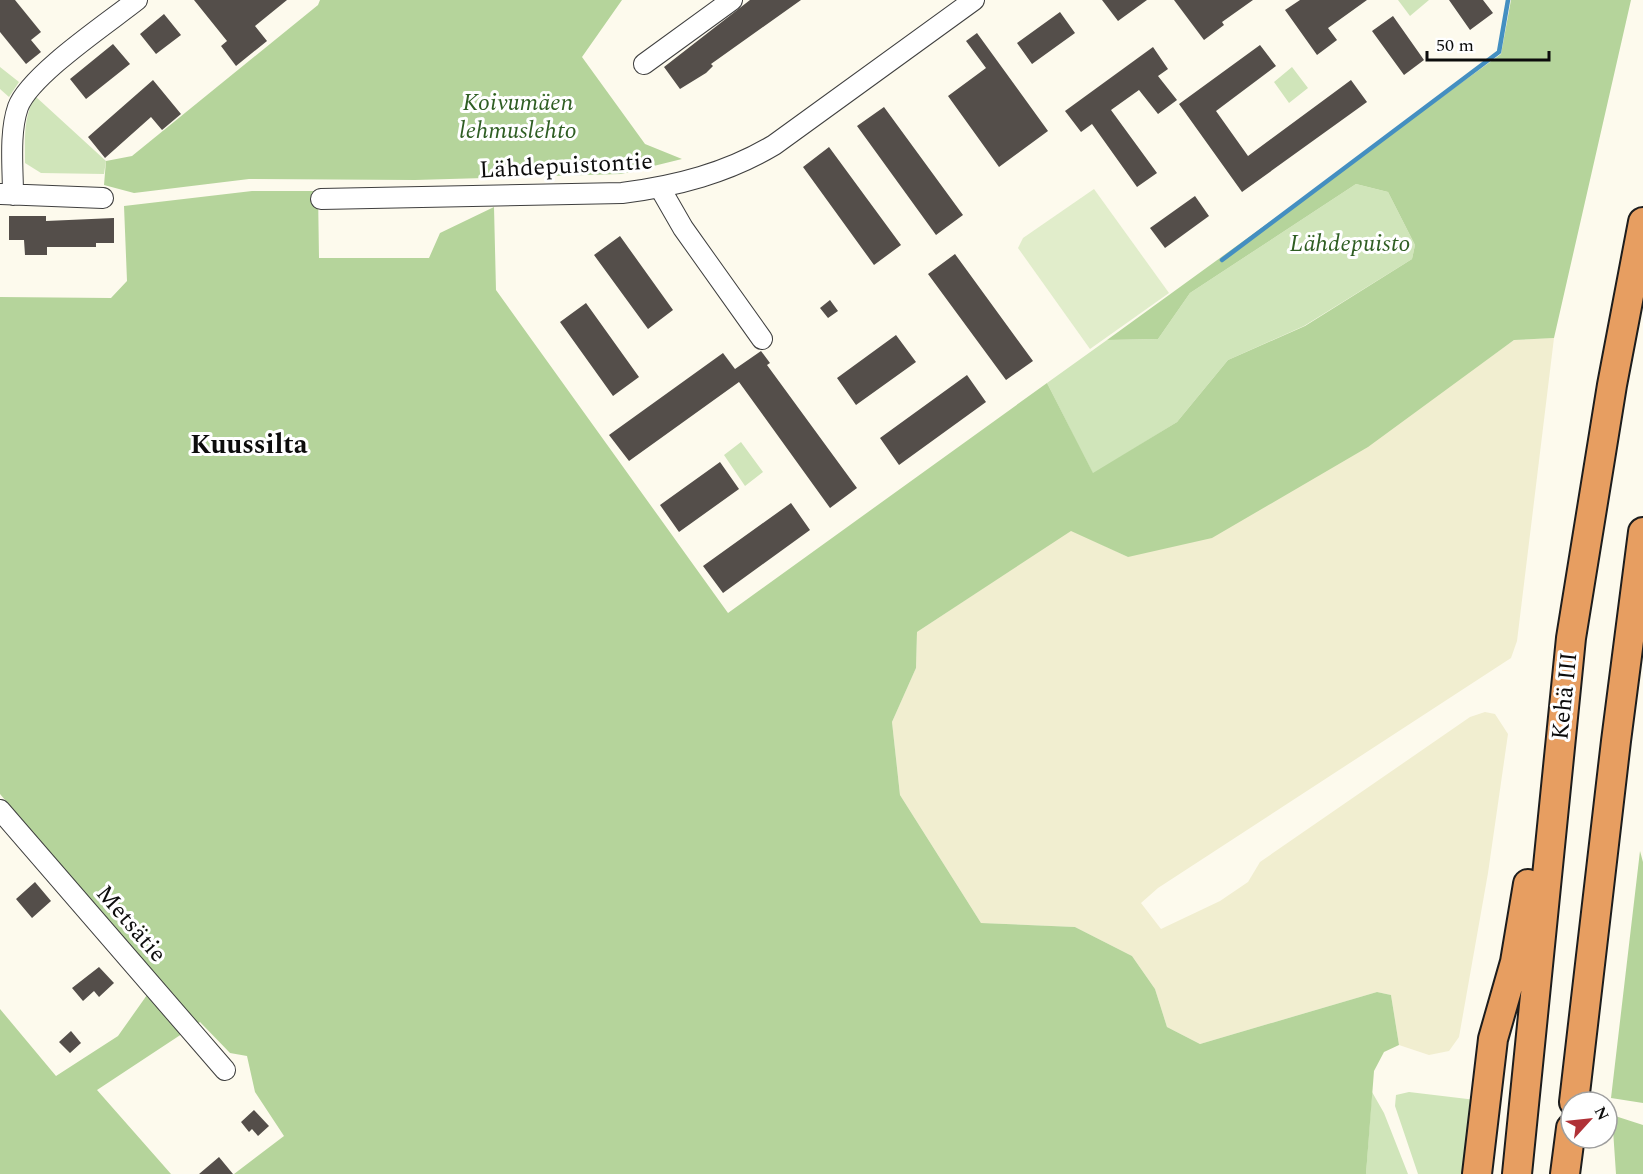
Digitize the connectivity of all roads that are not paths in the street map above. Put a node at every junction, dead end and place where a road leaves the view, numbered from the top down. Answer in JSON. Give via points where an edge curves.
{"nodes":[{"id":1,"x":137,"y":0,"type":"edge"},
{"id":2,"x":732,"y":0,"type":"edge"},
{"id":3,"x":974,"y":0,"type":"edge"},
{"id":4,"x":644,"y":64,"type":"dead end"},
{"id":5,"x":660,"y":188,"type":"junction"},
{"id":6,"x":6,"y":194,"type":"edge"},
{"id":7,"x":103,"y":198,"type":"dead end"},
{"id":8,"x":321,"y":199,"type":"dead end"},
{"id":9,"x":1643,"y":222,"type":"edge"},
{"id":10,"x":762,"y":339,"type":"dead end"},
{"id":11,"x":1643,"y":532,"type":"edge"},
{"id":12,"x":1571,"y":638,"type":"junction"},
{"id":13,"x":0,"y":810,"type":"edge"},
{"id":14,"x":225,"y":1070,"type":"dead end"},
{"id":15,"x":1575,"y":1090,"type":"edge"},
{"id":16,"x":1568,"y":1150,"type":"edge"},
{"id":17,"x":1477,"y":1174,"type":"edge"},
{"id":18,"x":1517,"y":1174,"type":"edge"},
{"id":19,"x":1565,"y":1174,"type":"edge"}],
"edges":[{"from":1,"to":6,"type":"street","via":[[46,73],[20,103]]},
{"from":2,"to":4,"type":"street"},
{"from":3,"to":5,"type":"street","name":"Lähdepuistontie","via":[[774,145],[730,167]]},
{"from":5,"to":8,"type":"street","name":"Lähdepuistontie","via":[[622,193]]},
{"from":5,"to":10,"type":"street","via":[[683,228]]},
{"from":6,"to":7,"type":"street"},
{"from":9,"to":12,"type":"highway","name":"Kehä III"},
{"from":11,"to":15,"type":"highway"},
{"from":12,"to":17,"type":"highway","via":[[1544,742],[1527,899],[1515,962],[1493,1039]]},
{"from":12,"to":18,"type":"highway","name":"Kehä III"},
{"from":13,"to":14,"type":"street","name":"Metsätie"},
{"from":16,"to":19,"type":"highway"}]}
